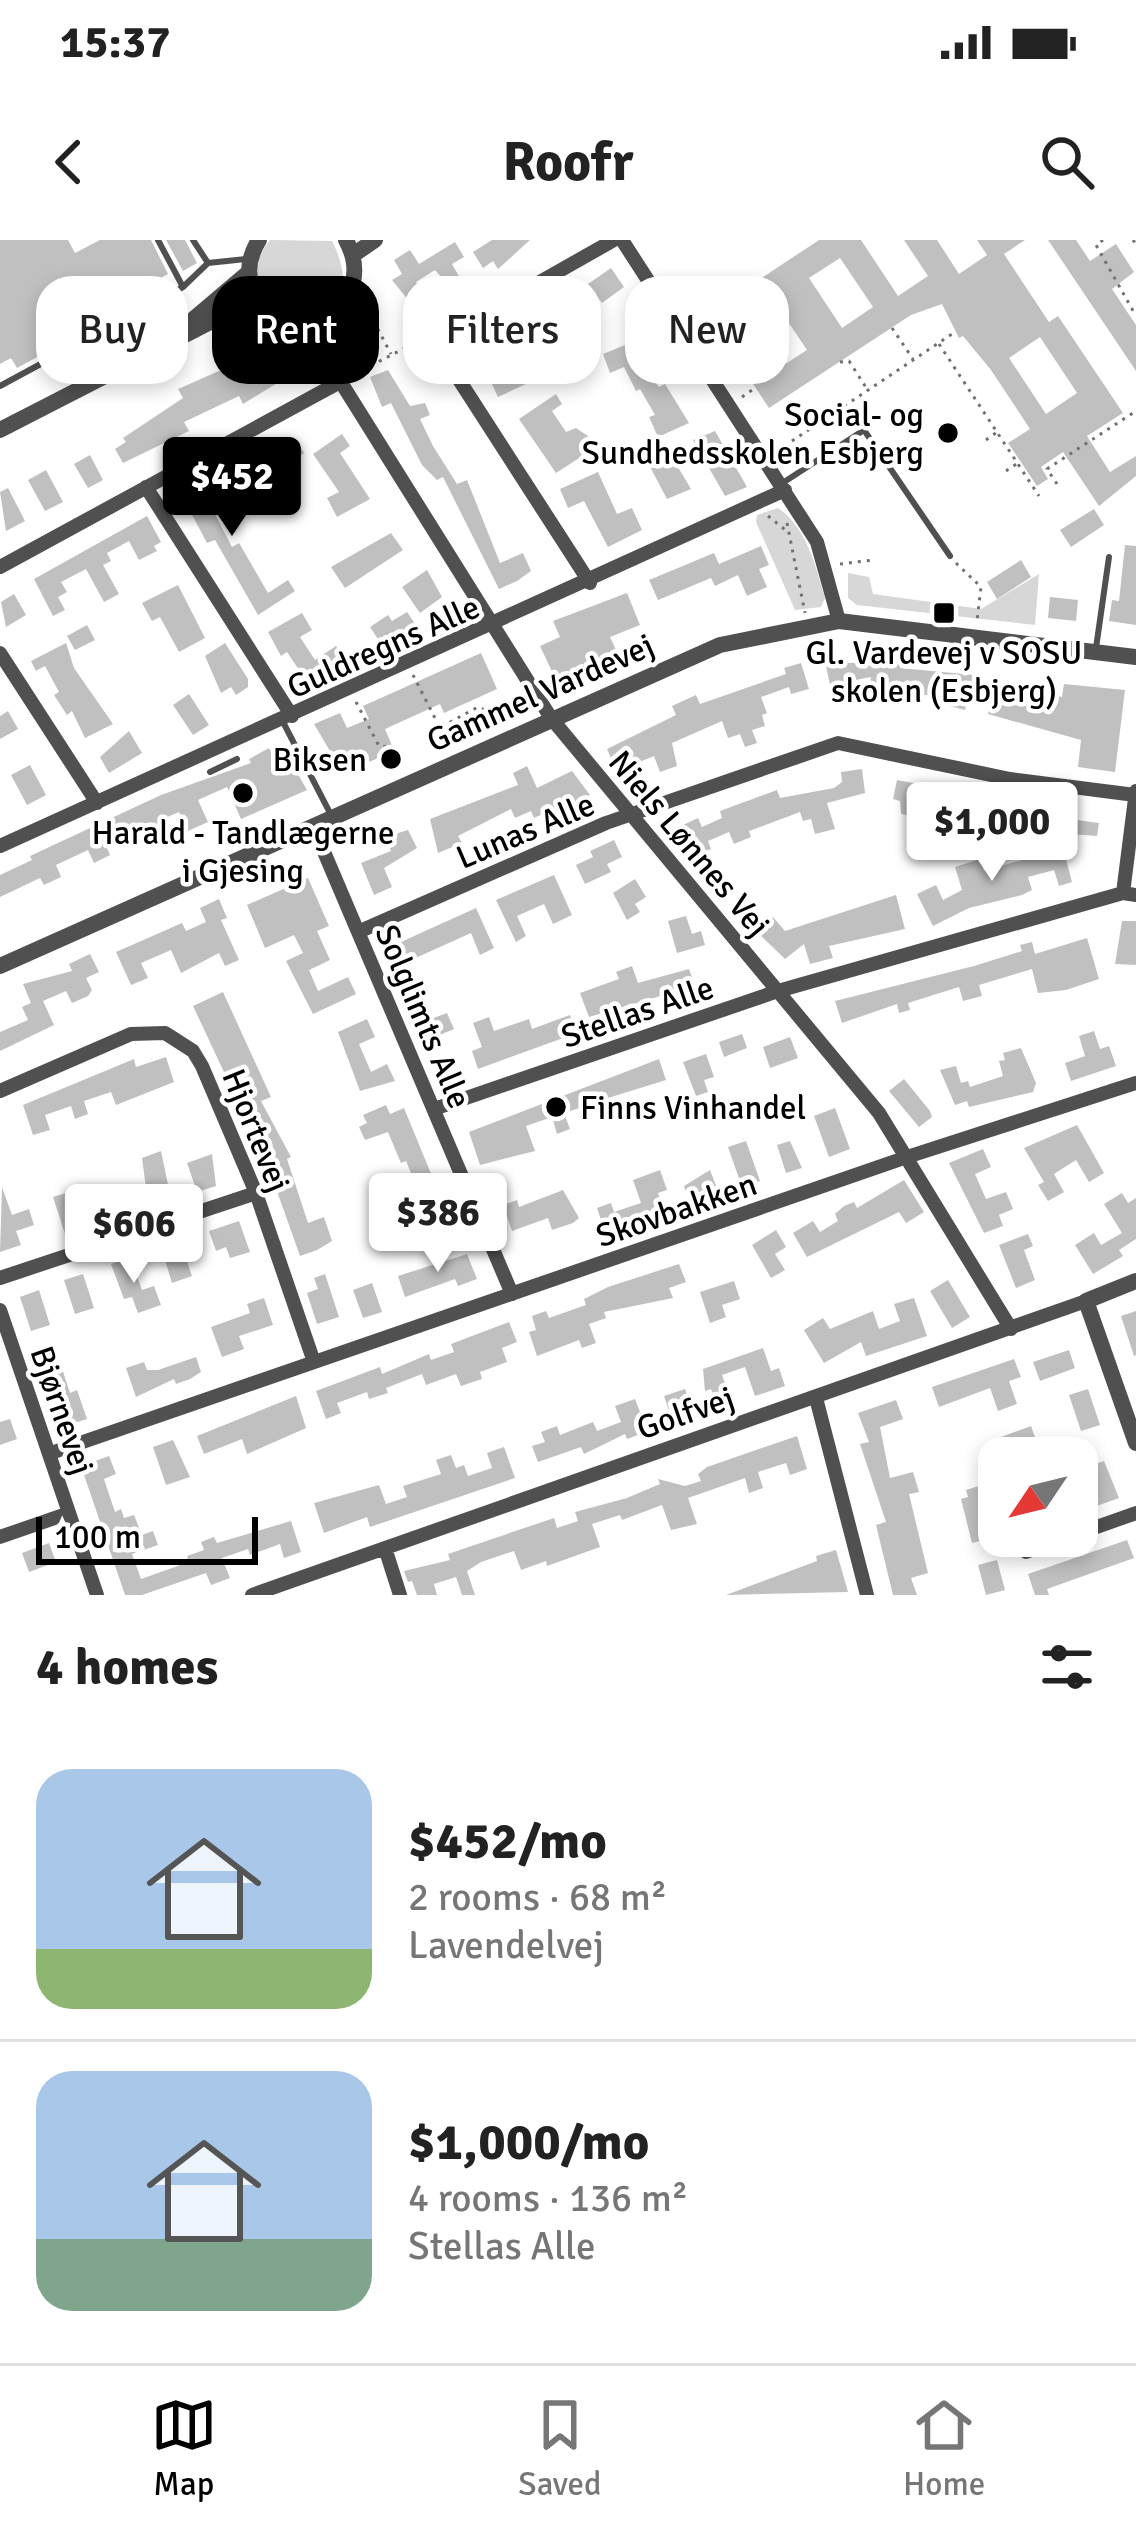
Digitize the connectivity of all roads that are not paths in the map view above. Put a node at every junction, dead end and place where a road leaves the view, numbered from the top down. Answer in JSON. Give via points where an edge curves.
{"nodes":[{"id":1,"x":158,"y":240,"type":"edge"},
{"id":2,"x":193,"y":240,"type":"edge"},
{"id":3,"x":260,"y":240,"type":"edge"},
{"id":4,"x":375,"y":240,"type":"edge"},
{"id":5,"x":618,"y":240,"type":"edge"},
{"id":6,"x":349,"y":247,"type":"edge"},
{"id":7,"x":208,"y":263,"type":"junction"},
{"id":8,"x":249,"y":266,"type":"junction"},
{"id":9,"x":177,"y":276,"type":"edge"},
{"id":10,"x":251,"y":276,"type":"edge"},
{"id":11,"x":188,"y":282,"type":"edge"},
{"id":12,"x":188,"y":324,"type":"edge"},
{"id":13,"x":36,"y":367,"type":"edge"},
{"id":14,"x":87,"y":384,"type":"edge"},
{"id":15,"x":336,"y":384,"type":"edge"},
{"id":16,"x":339,"y":384,"type":"edge"},
{"id":17,"x":0,"y":386,"type":"edge"},
{"id":18,"x":0,"y":430,"type":"edge"},
{"id":19,"x":146,"y":487,"type":"junction"},
{"id":20,"x":783,"y":487,"type":"junction"},
{"id":21,"x":950,"y":556,"type":"road end"},
{"id":22,"x":1109,"y":557,"type":"dead end"},
{"id":23,"x":0,"y":567,"type":"edge"},
{"id":24,"x":590,"y":583,"type":"junction"},
{"id":25,"x":839,"y":621,"type":"junction"},
{"id":26,"x":491,"y":627,"type":"junction"},
{"id":27,"x":1096,"y":651,"type":"junction"},
{"id":28,"x":0,"y":653,"type":"edge"},
{"id":29,"x":1136,"y":657,"type":"edge"},
{"id":30,"x":287,"y":718,"type":"junction"},
{"id":31,"x":551,"y":718,"type":"junction"},
{"id":32,"x":216,"y":750,"type":"junction"},
{"id":33,"x":236,"y":759,"type":"dead end"},
{"id":34,"x":224,"y":766,"type":"junction"},
{"id":35,"x":210,"y":772,"type":"dead end"},
{"id":36,"x":1136,"y":792,"type":"edge"},
{"id":37,"x":97,"y":803,"type":"junction"},
{"id":38,"x":332,"y":818,"type":"junction"},
{"id":39,"x":632,"y":818,"type":"junction"},
{"id":40,"x":314,"y":826,"type":"junction"},
{"id":41,"x":0,"y":846,"type":"edge"},
{"id":42,"x":1130,"y":894,"type":"edge"},
{"id":43,"x":358,"y":932,"type":"junction"},
{"id":44,"x":0,"y":966,"type":"edge"},
{"id":45,"x":778,"y":991,"type":"junction"},
{"id":46,"x":1136,"y":1083,"type":"edge"},
{"id":47,"x":0,"y":1091,"type":"edge"},
{"id":48,"x":434,"y":1109,"type":"junction"},
{"id":49,"x":910,"y":1156,"type":"junction"},
{"id":50,"x":256,"y":1193,"type":"junction"},
{"id":51,"x":0,"y":1278,"type":"edge"},
{"id":52,"x":1136,"y":1281,"type":"edge"},
{"id":53,"x":512,"y":1294,"type":"junction"},
{"id":54,"x":1086,"y":1301,"type":"junction"},
{"id":55,"x":0,"y":1310,"type":"edge"},
{"id":56,"x":1012,"y":1329,"type":"junction"},
{"id":57,"x":314,"y":1362,"type":"junction"},
{"id":58,"x":816,"y":1398,"type":"junction"},
{"id":59,"x":1136,"y":1443,"type":"edge"},
{"id":60,"x":51,"y":1453,"type":"junction"},
{"id":61,"x":1136,"y":1513,"type":"edge"},
{"id":62,"x":69,"y":1514,"type":"junction"},
{"id":63,"x":1098,"y":1526,"type":"edge"},
{"id":64,"x":0,"y":1537,"type":"edge"},
{"id":65,"x":386,"y":1548,"type":"junction"},
{"id":66,"x":97,"y":1595,"type":"edge"},
{"id":67,"x":252,"y":1595,"type":"edge"},
{"id":68,"x":400,"y":1595,"type":"edge"},
{"id":69,"x":868,"y":1595,"type":"edge"}],
"edges":[{"from":1,"to":9,"type":"lane"},
{"from":2,"to":7,"type":"lane"},
{"from":3,"to":8,"type":"street"},
{"from":4,"to":6,"type":"street"},
{"from":5,"to":20,"type":"street"},
{"from":5,"to":24,"type":"street","via":[[440,339]]},
{"from":7,"to":8,"type":"lane"},
{"from":7,"to":11,"type":"lane"},
{"from":8,"to":10,"type":"street"},
{"from":8,"to":12,"type":"street"},
{"from":13,"to":17,"type":"lane"},
{"from":14,"to":18,"type":"street"},
{"from":15,"to":19,"type":"street"},
{"from":16,"to":26,"type":"street","name":"Niels Lønnes Vej"},
{"from":19,"to":23,"type":"street"},
{"from":19,"to":30,"type":"street"},
{"from":20,"to":21,"type":"lane","via":[[864,430]]},
{"from":20,"to":24,"type":"street","name":"Guldregns Alle"},
{"from":20,"to":25,"type":"street","via":[[826,567]]},
{"from":22,"to":27,"type":"lane"},
{"from":24,"to":26,"type":"street","name":"Guldregns Alle"},
{"from":25,"to":27,"type":"street","name":"Gammel Vardevej"},
{"from":25,"to":31,"type":"street","name":"Gammel Vardevej","via":[[720,645]]},
{"from":26,"to":30,"type":"street","name":"Guldregns Alle"},
{"from":26,"to":31,"type":"street","name":"Niels Lønnes Vej"},
{"from":27,"to":29,"type":"street","name":"Gammel Vardevej"},
{"from":28,"to":37,"type":"street"},
{"from":30,"to":32,"type":"street","name":"Guldregns Alle"},
{"from":30,"to":38,"type":"lane"},
{"from":31,"to":38,"type":"street","name":"Gammel Vardevej"},
{"from":31,"to":39,"type":"street","name":"Niels Lønnes Vej"},
{"from":32,"to":34,"type":"lane"},
{"from":32,"to":37,"type":"street","name":"Guldregns Alle"},
{"from":33,"to":34,"type":"lane"},
{"from":34,"to":35,"type":"lane"},
{"from":36,"to":39,"type":"street","name":"Lunas Alle","via":[[1010,779],[838,743]]},
{"from":36,"to":42,"type":"street"},
{"from":37,"to":41,"type":"street","name":"Guldregns Alle"},
{"from":38,"to":40,"type":"street","name":"Gammel Vardevej"},
{"from":39,"to":43,"type":"street","name":"Lunas Alle"},
{"from":39,"to":45,"type":"street","name":"Niels Lønnes Vej"},
{"from":40,"to":43,"type":"street","name":"Solglimts Alle"},
{"from":40,"to":44,"type":"street","name":"Gammel Vardevej"},
{"from":42,"to":45,"type":"street","name":"Stellas Alle"},
{"from":43,"to":48,"type":"street","name":"Solglimts Alle"},
{"from":45,"to":48,"type":"street","name":"Stellas Alle"},
{"from":45,"to":49,"type":"street","name":"Niels Lønnes Vej"},
{"from":46,"to":49,"type":"street","name":"Skovbakken"},
{"from":47,"to":50,"type":"street","name":"Hjortevej","via":[[131,1034],[165,1033],[202,1066]]},
{"from":48,"to":53,"type":"street","name":"Solglimts Alle"},
{"from":49,"to":53,"type":"street","name":"Skovbakken"},
{"from":49,"to":56,"type":"street","name":"Niels Lønnes Vej"},
{"from":50,"to":51,"type":"street"},
{"from":50,"to":57,"type":"street","name":"Hjortevej"},
{"from":52,"to":54,"type":"street","name":"Golfvej"},
{"from":53,"to":57,"type":"street","name":"Skovbakken"},
{"from":54,"to":56,"type":"street","name":"Golfvej"},
{"from":54,"to":59,"type":"street"},
{"from":55,"to":60,"type":"street","name":"Bjørnevej"},
{"from":56,"to":58,"type":"street","name":"Golfvej"},
{"from":57,"to":60,"type":"street","name":"Skovbakken"},
{"from":58,"to":65,"type":"street","name":"Golfvej"},
{"from":58,"to":69,"type":"street"},
{"from":60,"to":62,"type":"street","name":"Bjørnevej"},
{"from":61,"to":63,"type":"street"},
{"from":62,"to":64,"type":"street"},
{"from":62,"to":66,"type":"street","name":"Bjørnevej"},
{"from":65,"to":67,"type":"street","name":"Golfvej"},
{"from":65,"to":68,"type":"street"}]}
